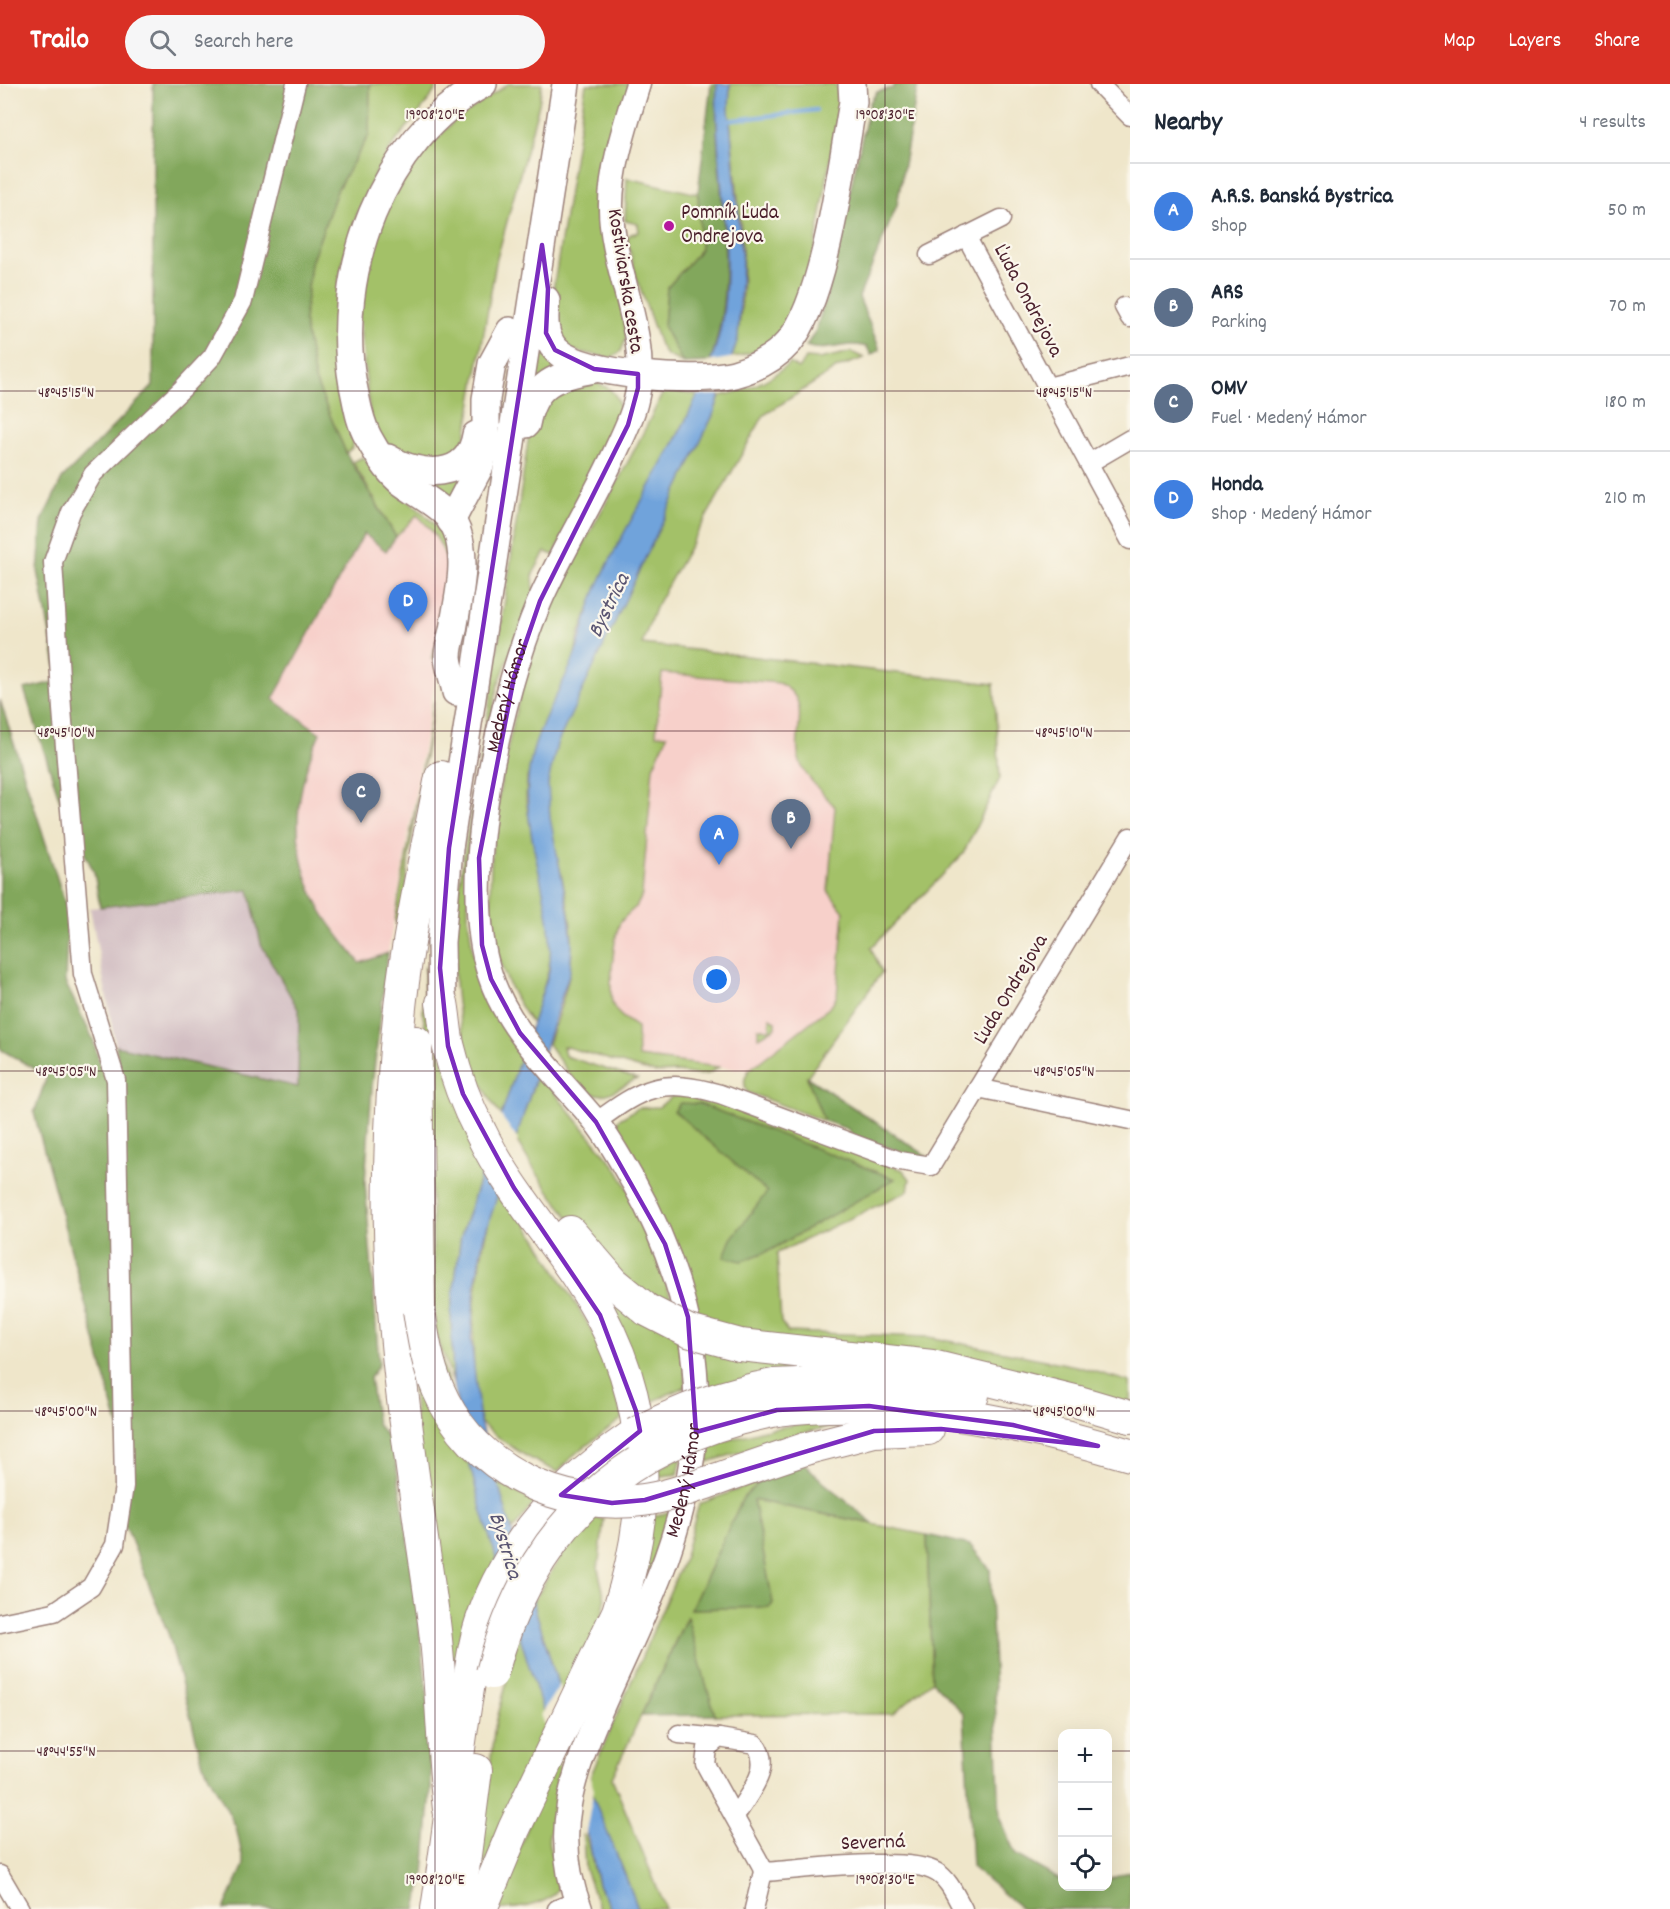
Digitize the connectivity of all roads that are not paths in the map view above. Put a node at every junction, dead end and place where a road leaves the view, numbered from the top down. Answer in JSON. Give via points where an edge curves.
{"nodes":[{"id":1,"x":296,"y":84,"type":"edge"},
{"id":2,"x":552,"y":84,"type":"edge"},
{"id":3,"x":566,"y":84,"type":"edge"},
{"id":4,"x":638,"y":84,"type":"edge"},
{"id":5,"x":852,"y":84,"type":"edge"},
{"id":6,"x":1099,"y":84,"type":"edge"},
{"id":7,"x":471,"y":87,"type":"edge"},
{"id":8,"x":1130,"y":116,"type":"edge"},
{"id":9,"x":1001,"y":219,"type":"dead end"},
{"id":10,"x":966,"y":236,"type":"junction"},
{"id":11,"x":542,"y":245,"type":"junction"},
{"id":12,"x":929,"y":255,"type":"dead end"},
{"id":13,"x":510,"y":331,"type":"junction"},
{"id":14,"x":1130,"y":366,"type":"edge"},
{"id":15,"x":594,"y":369,"type":"junction"},
{"id":16,"x":638,"y":374,"type":"junction"},
{"id":17,"x":1048,"y":387,"type":"junction"},
{"id":18,"x":486,"y":399,"type":"junction"},
{"id":19,"x":1130,"y":439,"type":"edge"},
{"id":20,"x":376,"y":450,"type":"junction"},
{"id":21,"x":1089,"y":463,"type":"junction"},
{"id":22,"x":508,"y":467,"type":"junction"},
{"id":23,"x":451,"y":521,"type":"junction"},
{"id":24,"x":1130,"y":540,"type":"edge"},
{"id":25,"x":456,"y":692,"type":"junction"},
{"id":26,"x":441,"y":777,"type":"joint"},
{"id":27,"x":1130,"y":837,"type":"edge"},
{"id":28,"x":416,"y":909,"type":"junction"},
{"id":29,"x":443,"y":1013,"type":"joint"},
{"id":30,"x":978,"y":1088,"type":"junction"},
{"id":31,"x":1130,"y":1120,"type":"edge"},
{"id":32,"x":596,"y":1122,"type":"junction"},
{"id":33,"x":518,"y":1176,"type":"junction"},
{"id":34,"x":776,"y":1398,"type":"junction"},
{"id":35,"x":1130,"y":1417,"type":"edge"},
{"id":36,"x":1130,"y":1430,"type":"edge"},
{"id":37,"x":1098,"y":1446,"type":"junction"},
{"id":38,"x":1130,"y":1455,"type":"edge"},
{"id":39,"x":0,"y":1623,"type":"edge"},
{"id":40,"x":679,"y":1734,"type":"dead end"},
{"id":41,"x":719,"y":1738,"type":"junction"},
{"id":42,"x":568,"y":1749,"type":"junction"},
{"id":43,"x":443,"y":1751,"type":"junction"},
{"id":44,"x":449,"y":1809,"type":"junction"},
{"id":45,"x":735,"y":1817,"type":"junction"},
{"id":46,"x":763,"y":1872,"type":"junction"},
{"id":47,"x":0,"y":1875,"type":"edge"},
{"id":48,"x":571,"y":1906,"type":"edge"},
{"id":49,"x":20,"y":1909,"type":"edge"},
{"id":50,"x":425,"y":1909,"type":"edge"},
{"id":51,"x":437,"y":1909,"type":"edge"},
{"id":52,"x":458,"y":1909,"type":"edge"},
{"id":53,"x":481,"y":1909,"type":"edge"},
{"id":54,"x":754,"y":1909,"type":"edge"},
{"id":55,"x":963,"y":1909,"type":"edge"}],
"edges":[{"from":1,"to":39,"type":"street","via":[[243,301],[212,357],[93,474],[71,512],[53,562],[83,974],[116,1080],[124,1486],[115,1545],[91,1587],[54,1612]]},
{"from":2,"to":13,"type":"main road"},
{"from":3,"to":11,"type":"main road"},
{"from":4,"to":16,"type":"street","name":"Kostiviarska cesta","via":[[610,206],[628,293]]},
{"from":5,"to":16,"type":"main road","via":[[853,102],[816,285],[803,321],[791,339],[771,359],[733,374]]},
{"from":6,"to":8,"type":"street"},
{"from":7,"to":20,"type":"main road","via":[[437,116],[397,167],[363,238],[349,306],[351,372],[359,414]]},
{"from":9,"to":10,"type":"street","name":"Ľuda Ondrejova"},
{"from":10,"to":12,"type":"street","name":"Ľuda Ondrejova"},
{"from":10,"to":17,"type":"street","name":"Ľuda Ondrejova"},
{"from":11,"to":15,"type":"main road","via":[[548,289],[546,333],[555,350]]},
{"from":11,"to":22,"type":"main road"},
{"from":13,"to":18,"type":"main road","via":[[492,364]]},
{"from":13,"to":25,"type":"main road"},
{"from":14,"to":17,"type":"street","name":"Ľuda Ondrejova"},
{"from":15,"to":16,"type":"main road"},
{"from":15,"to":22,"type":"main road","via":[[567,374],[542,388],[529,410],[524,437]]},
{"from":16,"to":32,"type":"street","name":"Medený Hámor","via":[[637,398],[628,425],[540,601],[525,643],[506,708],[487,802],[478,885],[482,945],[491,979],[520,1033]]},
{"from":17,"to":21,"type":"street","name":"Ľuda Ondrejova"},
{"from":18,"to":20,"type":"main road","via":[[471,453],[443,471],[407,469]]},
{"from":18,"to":23,"type":"main road","via":[[487,429],[480,466]]},
{"from":19,"to":21,"type":"street"},
{"from":20,"to":23,"type":"main road","via":[[400,481]]},
{"from":21,"to":24,"type":"street","name":"Ľuda Ondrejova"},
{"from":22,"to":29,"type":"main road","via":[[449,848],[441,942]]},
{"from":23,"to":25,"type":"main road","via":[[460,540],[462,567],[448,656]]},
{"from":25,"to":26,"type":"main road"},
{"from":26,"to":28,"type":"highway"},
{"from":27,"to":30,"type":"street","name":"Ľuda Ondrejova"},
{"from":28,"to":37,"type":"highway","bridge":true,"via":[[419,1310],[424,1346],[439,1390],[462,1430],[508,1472],[539,1488],[592,1502],[645,1500],[678,1493],[845,1437],[901,1429],[977,1432],[1043,1443]]},
{"from":28,"to":43,"type":"highway","via":[[403,980],[395,1060],[391,1263],[403,1414],[439,1665]]},
{"from":29,"to":33,"type":"highway","via":[[485,1125]]},
{"from":30,"to":31,"type":"street"},
{"from":30,"to":32,"type":"street","name":"Ľuda Ondrejova","via":[[931,1166],[900,1161],[720,1094],[690,1087],[648,1089]]},
{"from":32,"to":42,"type":"street","name":"Medený Hámor","via":[[617,1152],[665,1244],[688,1317],[696,1417],[682,1509],[666,1560]]},
{"from":33,"to":35,"type":"highway","bridge":true,"via":[[596,1264],[647,1310],[688,1331],[740,1345],[932,1366]]},
{"from":33,"to":42,"type":"highway","via":[[606,1326],[626,1374],[641,1436],[640,1514],[631,1573],[618,1612],[570,1712]]},
{"from":34,"to":36,"type":"highway","via":[[846,1382],[928,1388],[1057,1410]]},
{"from":34,"to":37,"type":"highway","via":[[902,1409],[1012,1425]]},
{"from":34,"to":44,"type":"highway","bridge":true,"via":[[713,1399],[635,1434],[584,1472],[529,1530],[493,1592],[477,1637]]},
{"from":34,"to":52,"type":"highway","bridge":true,"via":[[684,1437],[634,1464],[572,1516],[533,1570],[507,1623],[492,1673],[481,1727]]},
{"from":37,"to":38,"type":"highway"},
{"from":40,"to":41,"type":"street"},
{"from":41,"to":45,"type":"street","via":[[707,1748],[705,1764]]},
{"from":41,"to":45,"type":"street","via":[[755,1743],[762,1753],[764,1767]]},
{"from":42,"to":48,"type":"street","name":"Medený Hámor","via":[[565,1838]]},
{"from":42,"to":53,"type":"highway"},
{"from":43,"to":44,"type":"highway"},
{"from":43,"to":50,"type":"highway"},
{"from":44,"to":51,"type":"highway"},
{"from":45,"to":46,"type":"street"},
{"from":46,"to":54,"type":"street"},
{"from":46,"to":55,"type":"street","name":"Severná","via":[[902,1864],[928,1867],[939,1873]]},
{"from":47,"to":49,"type":"street"}]}
